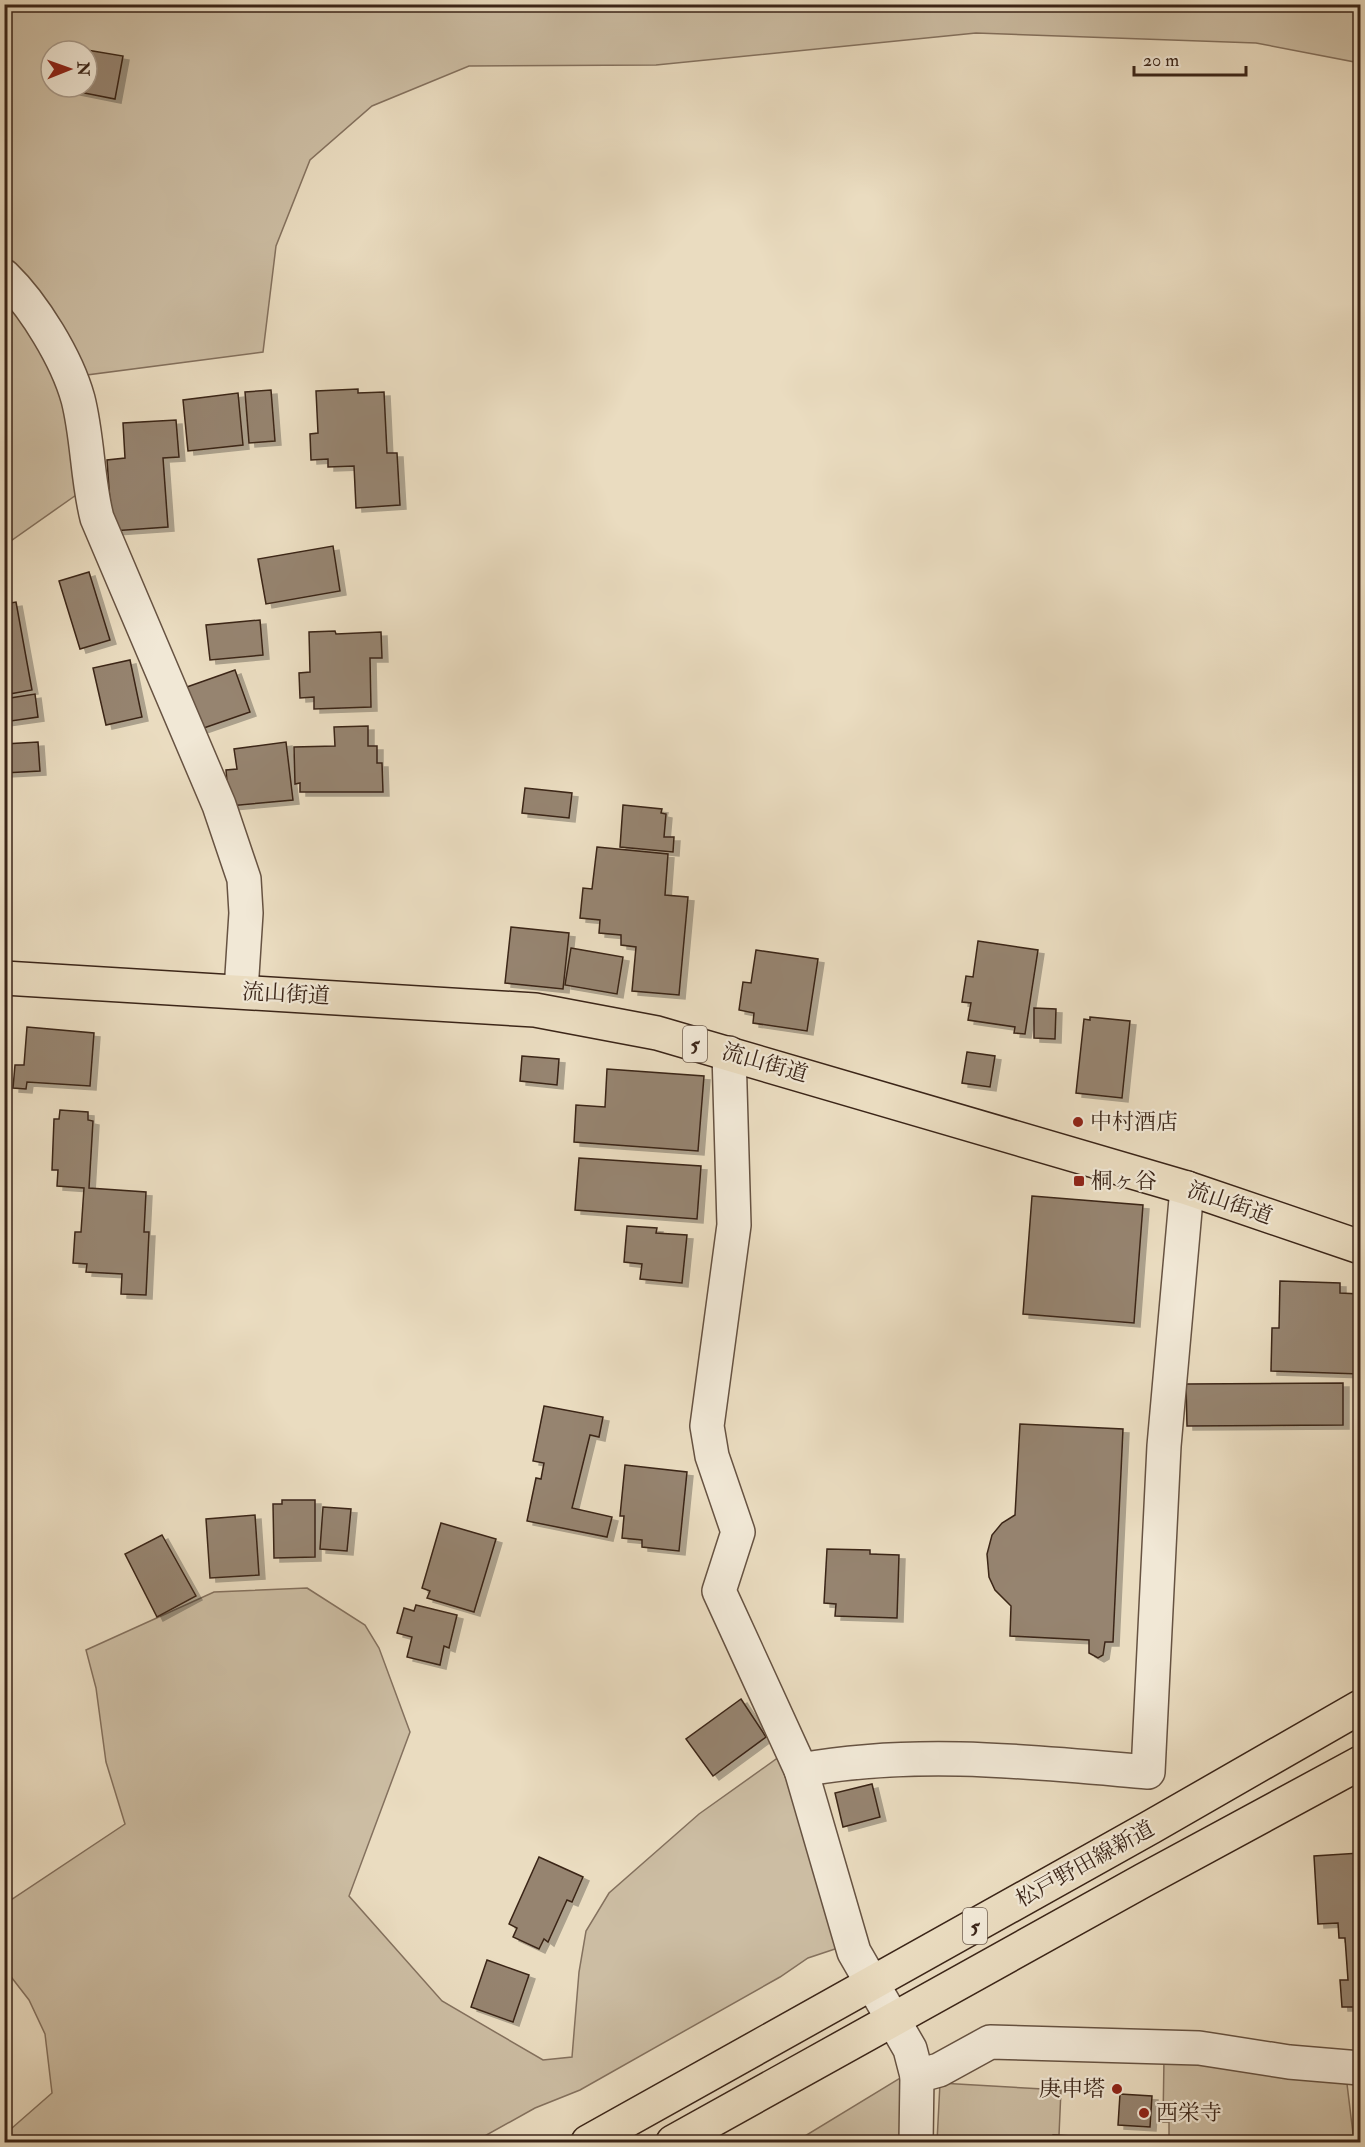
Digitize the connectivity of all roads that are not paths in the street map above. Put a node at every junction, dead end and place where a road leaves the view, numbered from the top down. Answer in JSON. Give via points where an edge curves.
{"nodes":[{"id":1,"x":4,"y":276,"type":"edge"},
{"id":2,"x":4,"y":978,"type":"edge"},
{"id":3,"x":241,"y":991,"type":"junction"},
{"id":4,"x":729,"y":1053,"type":"junction"},
{"id":5,"x":1187,"y":1188,"type":"junction"},
{"id":6,"x":1360,"y":1247,"type":"edge"},
{"id":7,"x":1360,"y":1707,"type":"edge"},
{"id":8,"x":1360,"y":1763,"type":"edge"},
{"id":9,"x":801,"y":1770,"type":"junction"},
{"id":10,"x":870,"y":1984,"type":"junction"},
{"id":11,"x":892,"y":2021,"type":"junction"},
{"id":12,"x":1360,"y":2068,"type":"edge"},
{"id":13,"x":917,"y":2076,"type":"junction"},
{"id":14,"x":588,"y":2142,"type":"edge"},
{"id":15,"x":674,"y":2142,"type":"edge"},
{"id":16,"x":916,"y":2142,"type":"edge"}],
"edges":[{"from":1,"to":3,"type":"street","via":[[21,293],[63,362],[78,400],[97,518],[223,815],[244,879]]},
{"from":2,"to":3,"type":"main road","name":"流山街道","number":"5"},
{"from":3,"to":4,"type":"main road","name":"流山街道","number":"5","via":[[535,1011],[657,1033]]},
{"from":4,"to":5,"type":"main road","name":"流山街道","number":"5"},
{"from":4,"to":9,"type":"street","via":[[734,1226],[706,1426],[738,1532],[719,1591]]},
{"from":5,"to":6,"type":"main road","name":"流山街道","number":"5"},
{"from":5,"to":9,"type":"street","via":[[1164,1446],[1148,1772],[943,1757],[832,1764]]},
{"from":7,"to":10,"type":"main road","name":"松戸野田線新道","number":"5"},
{"from":8,"to":11,"type":"main road","name":"松戸野田線新道","number":"5"},
{"from":9,"to":10,"type":"street","via":[[854,1952]]},
{"from":10,"to":11,"type":"street"},
{"from":10,"to":14,"type":"main road","name":"松戸野田線新道","number":"5"},
{"from":11,"to":13,"type":"street","via":[[910,2049]]},
{"from":11,"to":15,"type":"main road","name":"松戸野田線新道","number":"5"},
{"from":12,"to":13,"type":"street","via":[[1199,2048],[990,2042],[939,2070]]},
{"from":13,"to":16,"type":"street"}]}
